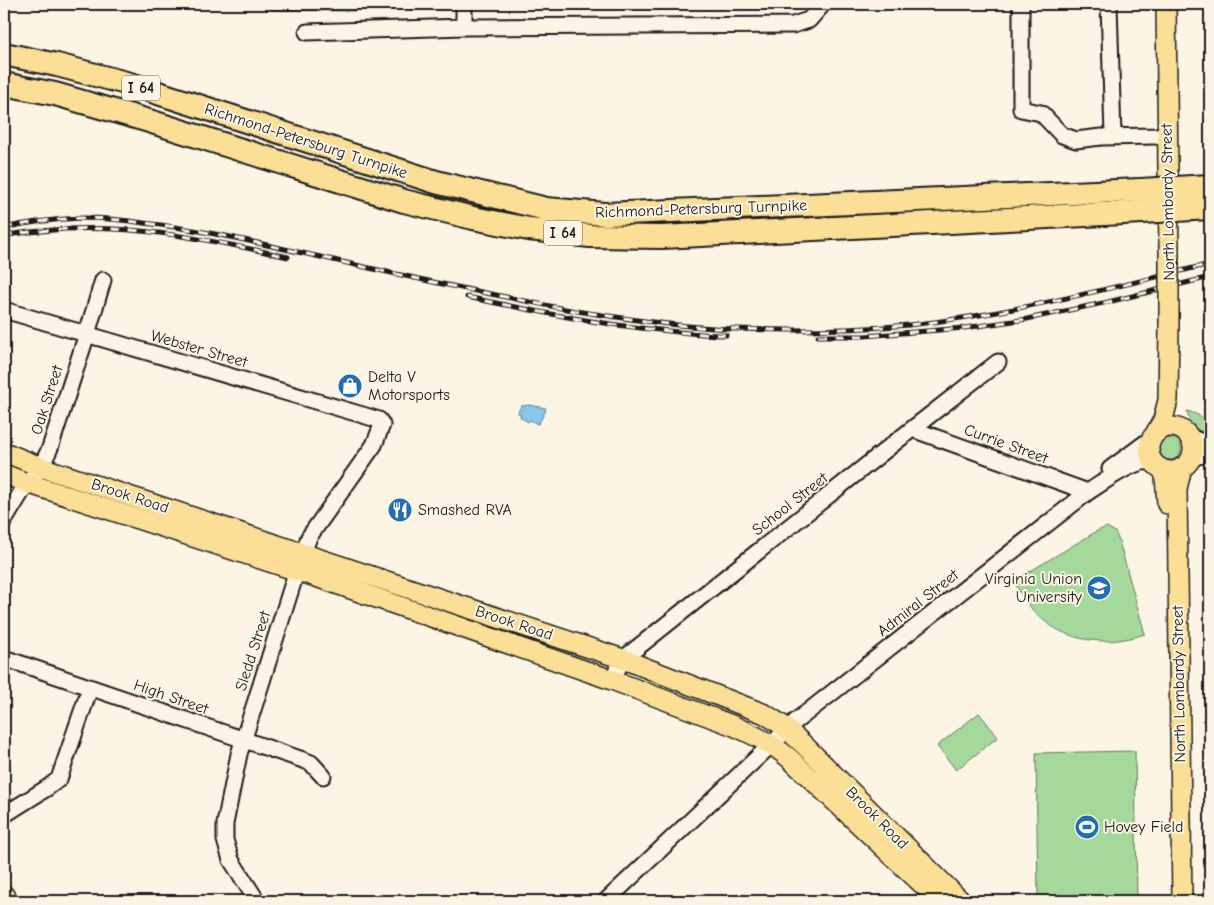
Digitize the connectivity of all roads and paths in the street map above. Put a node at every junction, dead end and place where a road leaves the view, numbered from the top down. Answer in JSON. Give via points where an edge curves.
{"nodes":[{"id":1,"x":464,"y":4,"type":"edge"},
{"id":2,"x":823,"y":4,"type":"edge"},
{"id":3,"x":1021,"y":4,"type":"edge"},
{"id":4,"x":1109,"y":4,"type":"edge"},
{"id":5,"x":1166,"y":4,"type":"edge"},
{"id":6,"x":464,"y":27,"type":"junction"},
{"id":7,"x":307,"y":32,"type":"dead end"},
{"id":8,"x":4,"y":54,"type":"edge"},
{"id":9,"x":4,"y":84,"type":"edge"},
{"id":10,"x":1167,"y":134,"type":"junction"},
{"id":11,"x":1113,"y":136,"type":"junction"},
{"id":12,"x":1210,"y":186,"type":"edge"},
{"id":13,"x":1141,"y":201,"type":"junction"},
{"id":14,"x":1210,"y":208,"type":"edge"},
{"id":15,"x":104,"y":280,"type":"dead end"},
{"id":16,"x":4,"y":310,"type":"edge"},
{"id":17,"x":87,"y":334,"type":"junction"},
{"id":18,"x":998,"y":362,"type":"dead end"},
{"id":19,"x":1168,"y":400,"type":"junction"},
{"id":20,"x":382,"y":425,"type":"joint"},
{"id":21,"x":912,"y":429,"type":"junction"},
{"id":22,"x":1186,"y":434,"type":"junction"},
{"id":23,"x":1154,"y":435,"type":"junction"},
{"id":24,"x":1210,"y":443,"type":"edge"},
{"id":25,"x":4,"y":452,"type":"edge"},
{"id":26,"x":1210,"y":454,"type":"edge"},
{"id":27,"x":1184,"y":465,"type":"junction"},
{"id":28,"x":41,"y":467,"type":"junction"},
{"id":29,"x":1159,"y":467,"type":"junction"},
{"id":30,"x":4,"y":474,"type":"edge"},
{"id":31,"x":27,"y":483,"type":"junction"},
{"id":32,"x":1088,"y":492,"type":"junction"},
{"id":33,"x":4,"y":521,"type":"edge"},
{"id":34,"x":300,"y":562,"type":"junction"},
{"id":35,"x":4,"y":658,"type":"edge"},
{"id":36,"x":623,"y":659,"type":"junction"},
{"id":37,"x":612,"y":680,"type":"junction"},
{"id":38,"x":90,"y":688,"type":"junction"},
{"id":39,"x":787,"y":730,"type":"junction"},
{"id":40,"x":243,"y":740,"type":"junction"},
{"id":41,"x":772,"y":745,"type":"junction"},
{"id":42,"x":323,"y":776,"type":"dead end"},
{"id":43,"x":4,"y":815,"type":"edge"},
{"id":44,"x":4,"y":895,"type":"edge"},
{"id":45,"x":8,"y":901,"type":"edge"},
{"id":46,"x":258,"y":901,"type":"edge"},
{"id":47,"x":606,"y":901,"type":"edge"},
{"id":48,"x":940,"y":901,"type":"edge"},
{"id":49,"x":962,"y":901,"type":"edge"},
{"id":50,"x":1169,"y":901,"type":"edge"},
{"id":51,"x":1182,"y":901,"type":"edge"}],
"edges":[{"from":1,"to":6,"type":"street"},
{"from":2,"to":6,"type":"street","via":[[809,20],[793,25]]},
{"from":3,"to":11,"type":"street","via":[[1021,109],[1041,114],[1062,135],[1076,140]]},
{"from":4,"to":11,"type":"street"},
{"from":5,"to":10,"type":"main road","name":"North Lombardy Street"},
{"from":6,"to":7,"type":"street"},
{"from":8,"to":13,"type":"highway","name":"Richmond-Petersburg Turnpike","number":"I 64","via":[[57,64],[130,84],[436,182],[546,209],[605,214]]},
{"from":9,"to":13,"type":"highway","name":"Richmond-Petersburg Turnpike","number":"I 64","via":[[56,94],[149,121],[404,201],[519,227],[590,236],[662,237]]},
{"from":10,"to":11,"type":"street"},
{"from":10,"to":19,"type":"main road","name":"North Lombardy Street","bridge":true},
{"from":12,"to":13,"type":"highway","name":"Richmond-Petersburg Turnpike","number":"I 64","bridge":true},
{"from":13,"to":14,"type":"highway","name":"Richmond-Petersburg Turnpike","number":"I 64","bridge":true},
{"from":15,"to":17,"type":"street","name":"Oak Street"},
{"from":16,"to":17,"type":"street","name":"Webster Street"},
{"from":17,"to":20,"type":"street","name":"Webster Street","via":[[379,420]]},
{"from":17,"to":28,"type":"street","name":"Oak Street"},
{"from":18,"to":21,"type":"street","name":"School Street"},
{"from":19,"to":22,"type":"main road","name":"North Lombardy Street"},
{"from":19,"to":23,"type":"main road","name":"North Lombardy Street","via":[[1163,420]]},
{"from":20,"to":34,"type":"street","name":"Sledd Street","via":[[374,445],[312,532]]},
{"from":21,"to":32,"type":"street","name":"Currie Street"},
{"from":21,"to":36,"type":"street","name":"School Street"},
{"from":22,"to":23,"type":"main road","via":[[1170,427]]},
{"from":22,"to":24,"type":"street"},
{"from":22,"to":27,"type":"main road","via":[[1192,451]]},
{"from":23,"to":29,"type":"main road","via":[[1149,453]]},
{"from":23,"to":32,"type":"street","name":"Admiral Street","via":[[1109,470]]},
{"from":25,"to":28,"type":"main road","name":"Brook Road"},
{"from":26,"to":27,"type":"street","via":[[1197,456]]},
{"from":27,"to":29,"type":"main road","via":[[1176,470]]},
{"from":27,"to":51,"type":"main road","name":"North Lombardy Street","via":[[1177,489]]},
{"from":28,"to":31,"type":"street","name":"Oak Street"},
{"from":28,"to":34,"type":"main road","name":"Brook Road"},
{"from":29,"to":32,"type":"street","name":"Admiral Street","via":[[1148,462],[1139,463],[1125,468]]},
{"from":29,"to":50,"type":"main road","name":"North Lombardy Street","via":[[1165,476],[1167,489]]},
{"from":30,"to":31,"type":"main road","name":"Brook Road"},
{"from":31,"to":33,"type":"street","name":"Oak Street"},
{"from":31,"to":34,"type":"main road","name":"Brook Road"},
{"from":32,"to":39,"type":"street","name":"Admiral Street"},
{"from":34,"to":36,"type":"main road","name":"Brook Road"},
{"from":34,"to":37,"type":"main road","name":"Brook Road"},
{"from":34,"to":40,"type":"street","name":"Sledd Street"},
{"from":35,"to":38,"type":"street","name":"High Street"},
{"from":36,"to":37,"type":"street","name":"School Street"},
{"from":36,"to":39,"type":"main road","name":"Brook Road","via":[[756,710]]},
{"from":37,"to":41,"type":"main road","name":"Brook Road","via":[[734,726]]},
{"from":38,"to":40,"type":"street","name":"High Street"},
{"from":38,"to":43,"type":"street","via":[[59,779]]},
{"from":39,"to":41,"type":"street","name":"Admiral Street"},
{"from":39,"to":49,"type":"main road","name":"Brook Road"},
{"from":40,"to":42,"type":"street","name":"High Street","via":[[306,761]]},
{"from":40,"to":46,"type":"street","name":"Sledd Street","via":[[227,810],[225,840],[231,860]]},
{"from":41,"to":47,"type":"street"},
{"from":41,"to":48,"type":"main road","name":"Brook Road","via":[[790,758]]},
{"from":44,"to":45,"type":"main road"}]}
